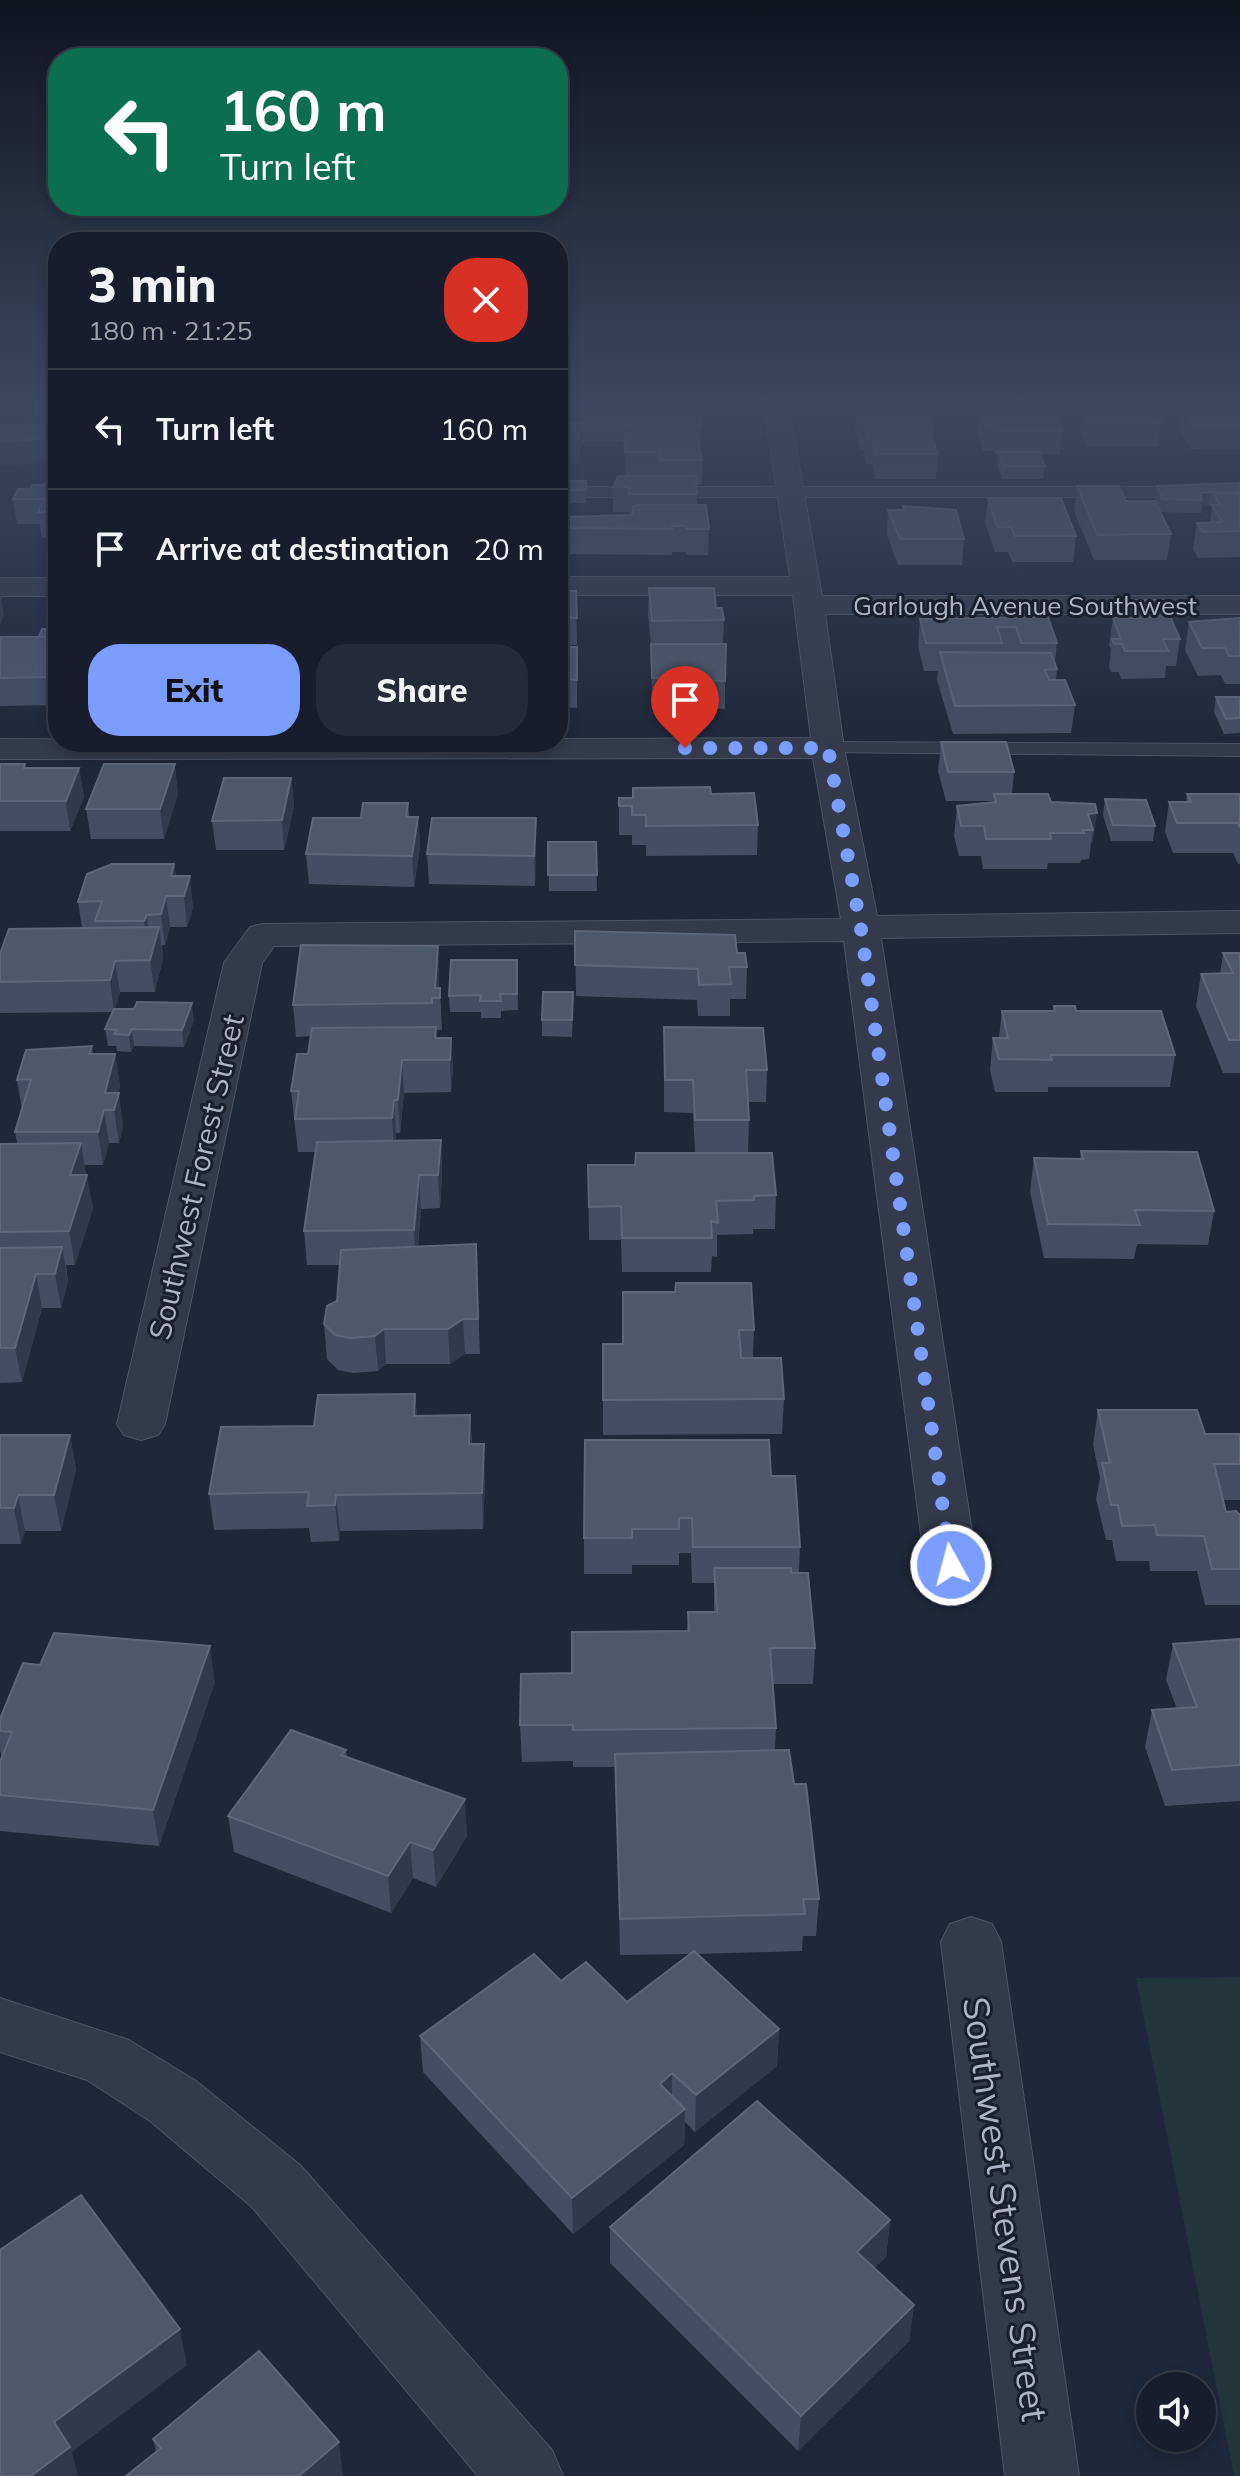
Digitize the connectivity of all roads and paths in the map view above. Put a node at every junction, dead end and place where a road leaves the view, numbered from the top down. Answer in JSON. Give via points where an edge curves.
{"nodes":[{"id":1,"x":796,"y":520,"type":"edge"},
{"id":2,"x":568,"y":586,"type":"edge"},
{"id":3,"x":0,"y":587,"type":"edge"},
{"id":4,"x":48,"y":587,"type":"edge"},
{"id":5,"x":808,"y":596,"type":"junction"},
{"id":6,"x":1240,"y":605,"type":"edge"},
{"id":7,"x":568,"y":748,"type":"edge"},
{"id":8,"x":828,"y":748,"type":"junction"},
{"id":9,"x":0,"y":749,"type":"edge"},
{"id":10,"x":48,"y":749,"type":"edge"},
{"id":11,"x":1240,"y":750,"type":"edge"},
{"id":12,"x":1240,"y":922,"type":"edge"},
{"id":13,"x":861,"y":929,"type":"junction"},
{"id":14,"x":141,"y":1424,"type":"dead end"},
{"id":15,"x":951,"y":1565,"type":"dead end"},
{"id":16,"x":971,"y":1942,"type":"dead end"},
{"id":17,"x":0,"y":2025,"type":"edge"},
{"id":18,"x":526,"y":2476,"type":"edge"},
{"id":19,"x":1042,"y":2476,"type":"edge"}],
"edges":[{"from":1,"to":5,"type":"street"},
{"from":2,"to":5,"type":"street","name":"Garlough Avenue Southwest"},
{"from":3,"to":4,"type":"street"},
{"from":5,"to":6,"type":"street","name":"Garlough Avenue Southwest"},
{"from":5,"to":8,"type":"street"},
{"from":7,"to":8,"type":"street"},
{"from":8,"to":11,"type":"lane"},
{"from":8,"to":13,"type":"street"},
{"from":9,"to":10,"type":"street"},
{"from":12,"to":13,"type":"street"},
{"from":13,"to":14,"type":"street","name":"Southwest Forest Street","via":[[263,935],[243,963]]},
{"from":13,"to":15,"type":"street"},
{"from":16,"to":19,"type":"street","name":"Southwest Stevens Street"},
{"from":17,"to":18,"type":"street","via":[[107,2059],[173,2101],[276,2186]]}]}
